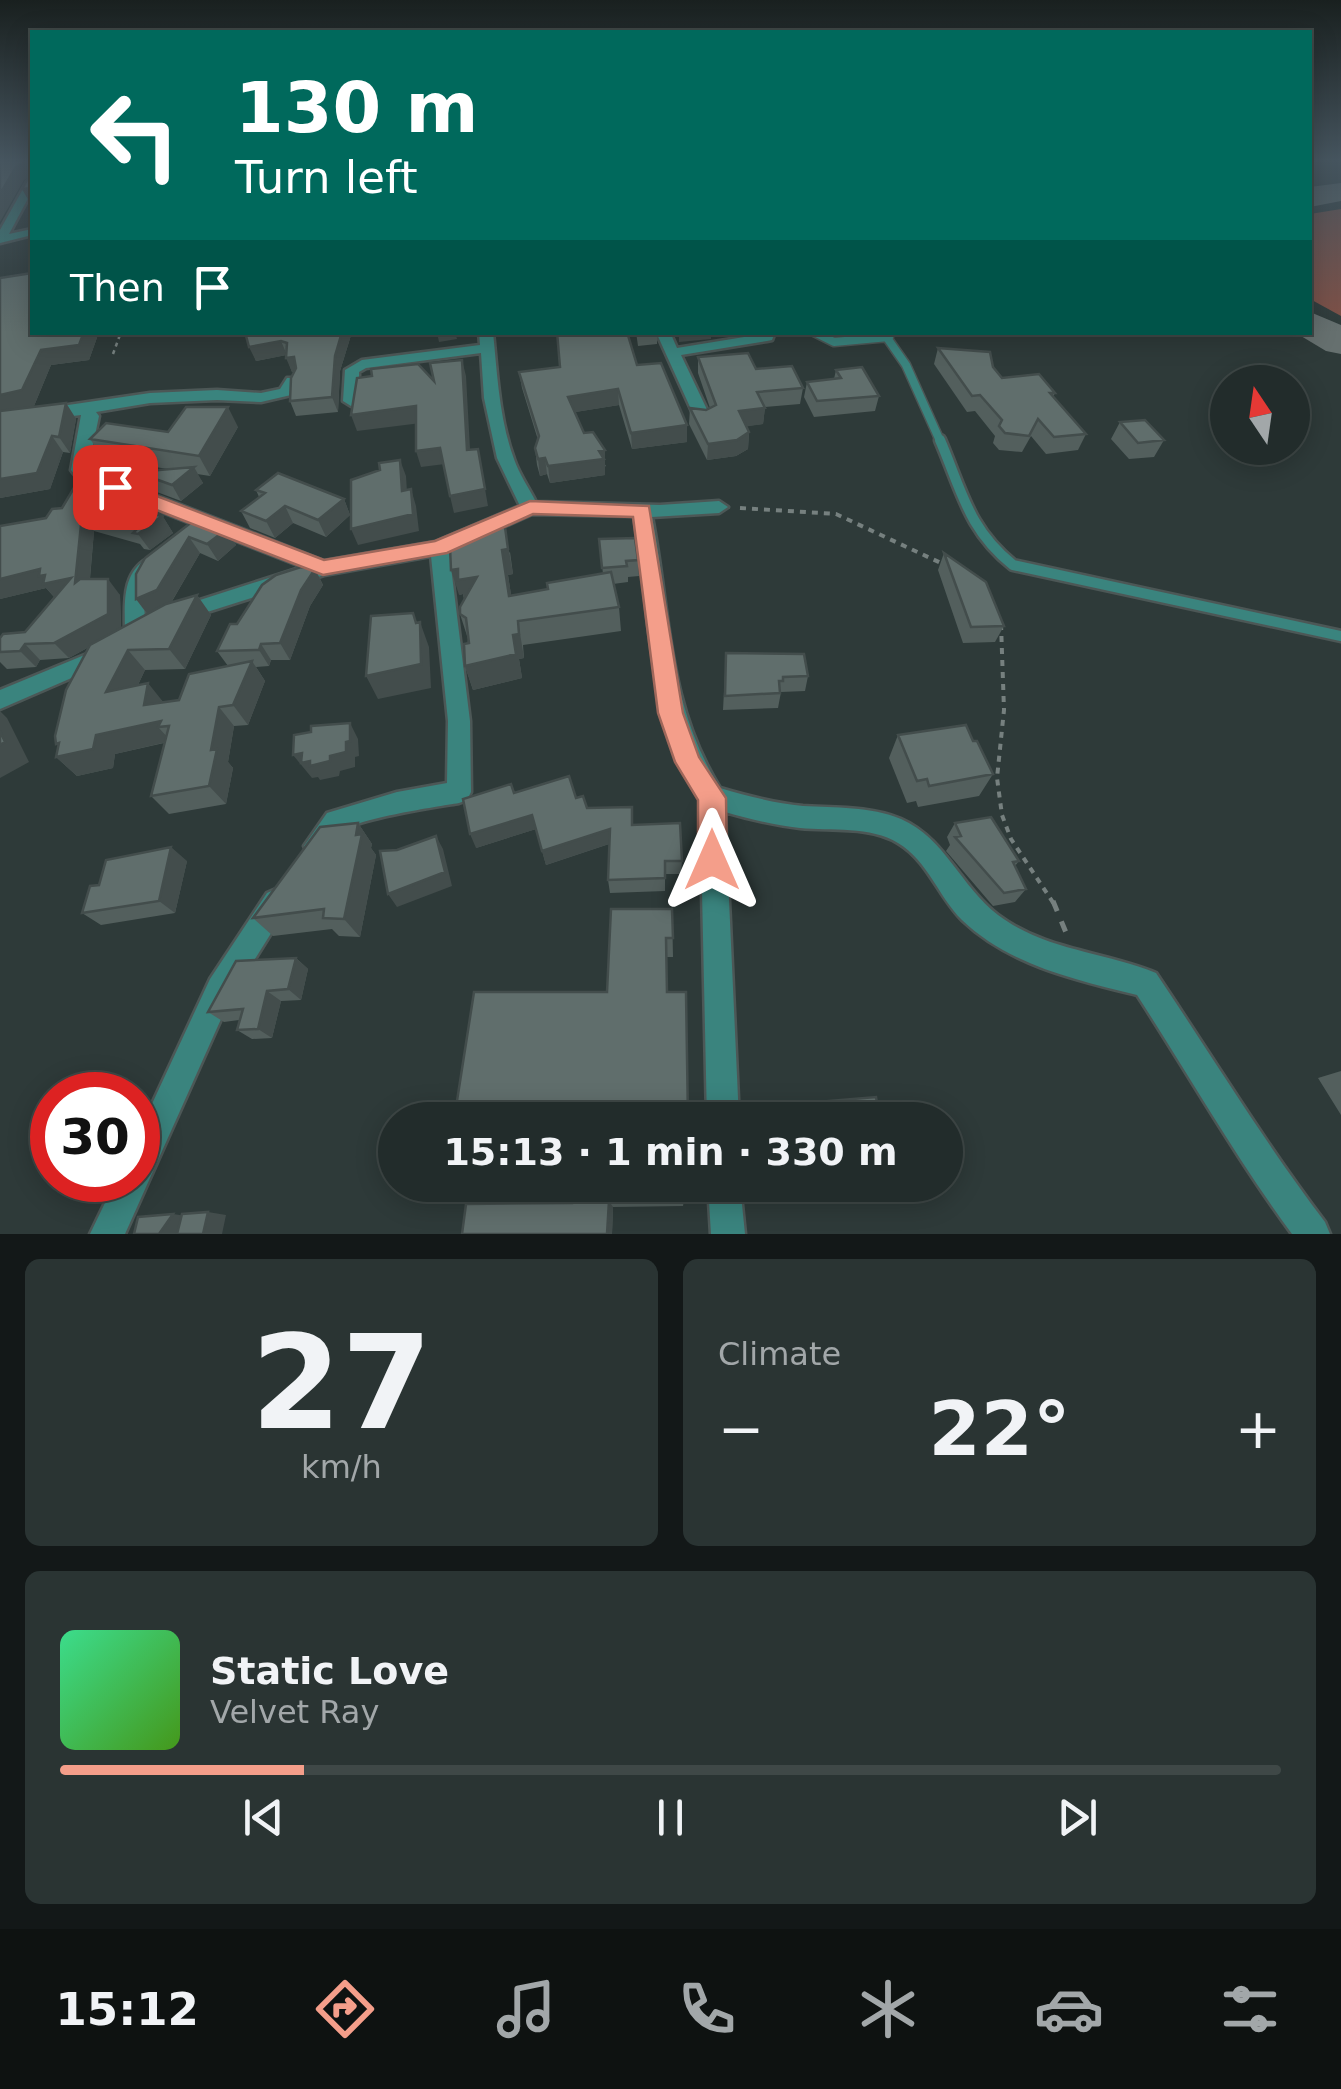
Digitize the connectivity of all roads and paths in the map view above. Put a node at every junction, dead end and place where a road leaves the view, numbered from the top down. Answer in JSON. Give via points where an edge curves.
{"nodes":[{"id":1,"x":30,"y":232,"type":"edge"},
{"id":2,"x":1,"y":239,"type":"edge"},
{"id":3,"x":121,"y":335,"type":"edge"},
{"id":4,"x":665,"y":335,"type":"edge"},
{"id":5,"x":767,"y":335,"type":"edge"},
{"id":6,"x":818,"y":335,"type":"edge"},
{"id":7,"x":880,"y":335,"type":"edge"},
{"id":8,"x":887,"y":335,"type":"edge"},
{"id":9,"x":488,"y":340,"type":"edge"},
{"id":10,"x":676,"y":352,"type":"junction"},
{"id":11,"x":113,"y":354,"type":"dead end"},
{"id":12,"x":292,"y":381,"type":"edge"},
{"id":13,"x":351,"y":401,"type":"edge"},
{"id":14,"x":85,"y":410,"type":"junction"},
{"id":15,"x":703,"y":418,"type":"edge"},
{"id":16,"x":0,"y":420,"type":"edge"},
{"id":17,"x":718,"y":507,"type":"joint"},
{"id":18,"x":530,"y":508,"type":"junction"},
{"id":19,"x":642,"y":510,"type":"junction"},
{"id":20,"x":189,"y":534,"type":"junction"},
{"id":21,"x":439,"y":548,"type":"junction"},
{"id":22,"x":323,"y":568,"type":"junction"},
{"id":23,"x":956,"y":571,"type":"edge"},
{"id":24,"x":995,"y":613,"type":"edge"},
{"id":25,"x":135,"y":634,"type":"junction"},
{"id":26,"x":1341,"y":636,"type":"edge"},
{"id":27,"x":0,"y":700,"type":"edge"},
{"id":28,"x":712,"y":798,"type":"junction"},
{"id":29,"x":1076,"y":969,"type":"junction"},
{"id":30,"x":722,"y":1102,"type":"edge"},
{"id":31,"x":160,"y":1121,"type":"edge"},
{"id":32,"x":124,"y":1202,"type":"edge"},
{"id":33,"x":725,"y":1202,"type":"edge"},
{"id":34,"x":111,"y":1231,"type":"edge"},
{"id":35,"x":728,"y":1234,"type":"edge"},
{"id":36,"x":1314,"y":1234,"type":"edge"}],
"edges":[{"from":1,"to":2,"type":"street"},
{"from":3,"to":11,"type":"path"},
{"from":4,"to":10,"type":"street"},
{"from":5,"to":10,"type":"street"},
{"from":6,"to":7,"type":"lane","via":[[834,342]]},
{"from":8,"to":26,"type":"lane","via":[[975,526],[1013,564]]},
{"from":9,"to":13,"type":"street","via":[[362,364],[352,370]]},
{"from":9,"to":18,"type":"street","via":[[505,458]]},
{"from":10,"to":15,"type":"street"},
{"from":12,"to":14,"type":"street","via":[[286,392],[264,399],[217,395]]},
{"from":14,"to":16,"type":"street"},
{"from":14,"to":20,"type":"street","via":[[91,416],[80,461],[84,476]]},
{"from":17,"to":19,"type":"street"},
{"from":17,"to":23,"type":"path","via":[[836,514]]},
{"from":18,"to":19,"type":"street"},
{"from":18,"to":21,"type":"street"},
{"from":19,"to":28,"type":"street","via":[[671,713],[688,762]]},
{"from":20,"to":22,"type":"street"},
{"from":20,"to":25,"type":"street","via":[[143,572],[134,588]]},
{"from":21,"to":22,"type":"street"},
{"from":21,"to":31,"type":"street","via":[[459,721],[459,792],[336,821],[251,936]]},
{"from":22,"to":25,"type":"street"},
{"from":24,"to":29,"type":"path","via":[[1004,635],[997,778],[1002,815],[1052,898]]},
{"from":25,"to":27,"type":"street","via":[[75,669]]},
{"from":28,"to":29,"type":"street","via":[[782,815],[892,826],[932,856],[989,925]]},
{"from":28,"to":30,"type":"street"},
{"from":29,"to":36,"type":"street","via":[[1146,984],[1258,1162]]},
{"from":32,"to":34,"type":"street"},
{"from":33,"to":35,"type":"street"}]}
